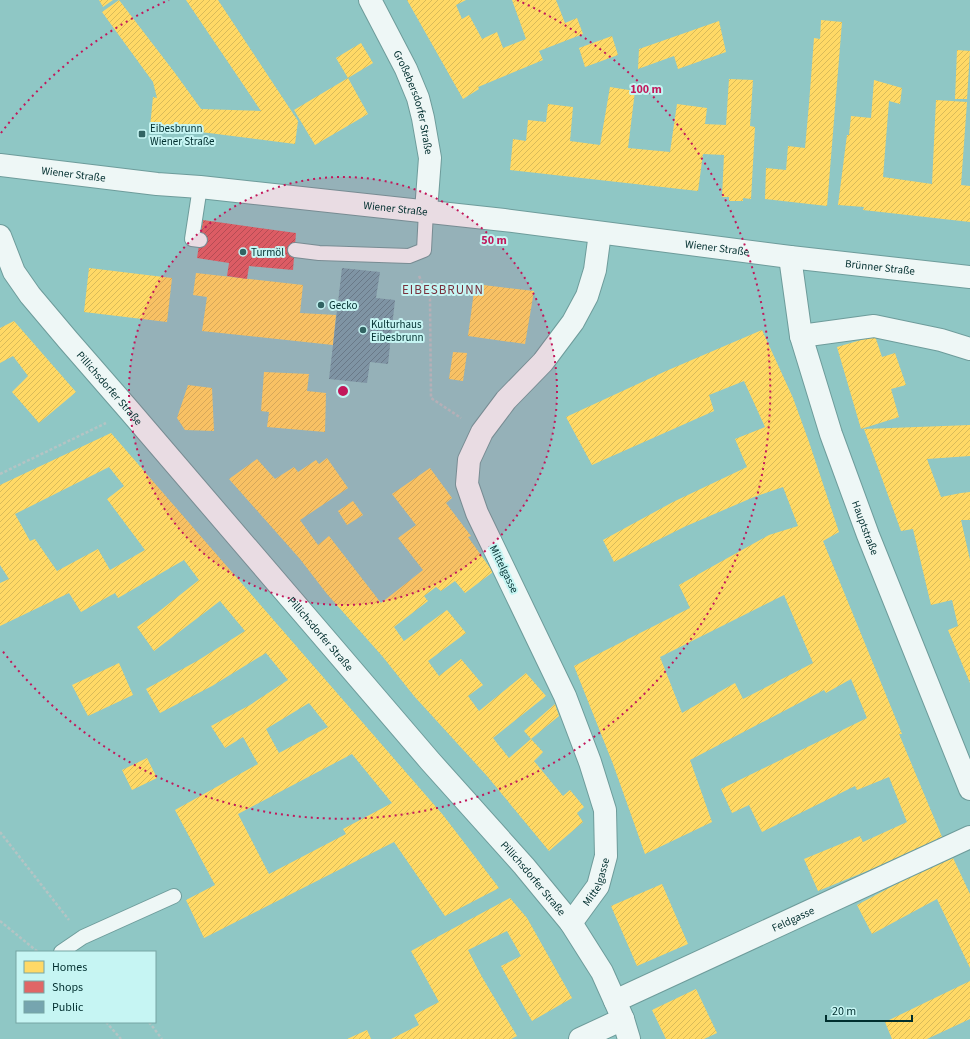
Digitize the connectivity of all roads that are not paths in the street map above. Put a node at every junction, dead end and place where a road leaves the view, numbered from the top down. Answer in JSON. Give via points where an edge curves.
{"nodes":[{"id":1,"x":370,"y":0,"type":"edge"},
{"id":2,"x":0,"y":165,"type":"edge"},
{"id":3,"x":200,"y":187,"type":"junction"},
{"id":4,"x":426,"y":211,"type":"junction"},
{"id":5,"x":600,"y":233,"type":"junction"},
{"id":6,"x":0,"y":236,"type":"edge"},
{"id":7,"x":200,"y":240,"type":"dead end"},
{"id":8,"x":295,"y":250,"type":"dead end"},
{"id":9,"x":790,"y":257,"type":"junction"},
{"id":10,"x":970,"y":277,"type":"edge"},
{"id":11,"x":801,"y":336,"type":"junction"},
{"id":12,"x":970,"y":349,"type":"edge"},
{"id":13,"x":970,"y":789,"type":"edge"},
{"id":14,"x":970,"y":836,"type":"edge"},
{"id":15,"x":174,"y":896,"type":"dead end"},
{"id":16,"x":571,"y":923,"type":"junction"},
{"id":17,"x":62,"y":951,"type":"edge"},
{"id":18,"x":623,"y":1020,"type":"edge"},
{"id":19,"x":580,"y":1039,"type":"edge"}],
"edges":[{"from":1,"to":4,"type":"street","name":"Großebersdorfer Straße","via":[[418,98],[430,158]]},
{"from":2,"to":3,"type":"street","name":"Wiener Straße"},
{"from":3,"to":4,"type":"street","name":"Wiener Straße"},
{"from":3,"to":7,"type":"lane","via":[[192,239]]},
{"from":4,"to":5,"type":"street","name":"Wiener Straße"},
{"from":4,"to":8,"type":"lane","via":[[424,250],[409,256]]},
{"from":5,"to":9,"type":"street","name":"Wiener Straße"},
{"from":5,"to":16,"type":"street","name":"Mittelgasse","via":[[595,270],[587,296],[573,322],[543,362],[506,400],[482,432],[470,460],[467,484],[477,513],[565,696],[605,810],[606,856],[598,886]]},
{"from":6,"to":16,"type":"street","name":"Pillichsdorfer Straße","via":[[14,272],[30,295]]},
{"from":9,"to":10,"type":"street","name":"Brünner Straße"},
{"from":9,"to":11,"type":"street","name":"Hauptstraße"},
{"from":11,"to":12,"type":"street","via":[[874,326]]},
{"from":11,"to":13,"type":"street","name":"Hauptstraße","via":[[831,434],[868,535]]},
{"from":14,"to":18,"type":"street","name":"Feldgasse"},
{"from":15,"to":17,"type":"lane","via":[[83,937]]},
{"from":16,"to":18,"type":"street","name":"Pillichsdorfer Straße","via":[[602,972]]},
{"from":18,"to":19,"type":"street","name":"Feldgasse"}]}
